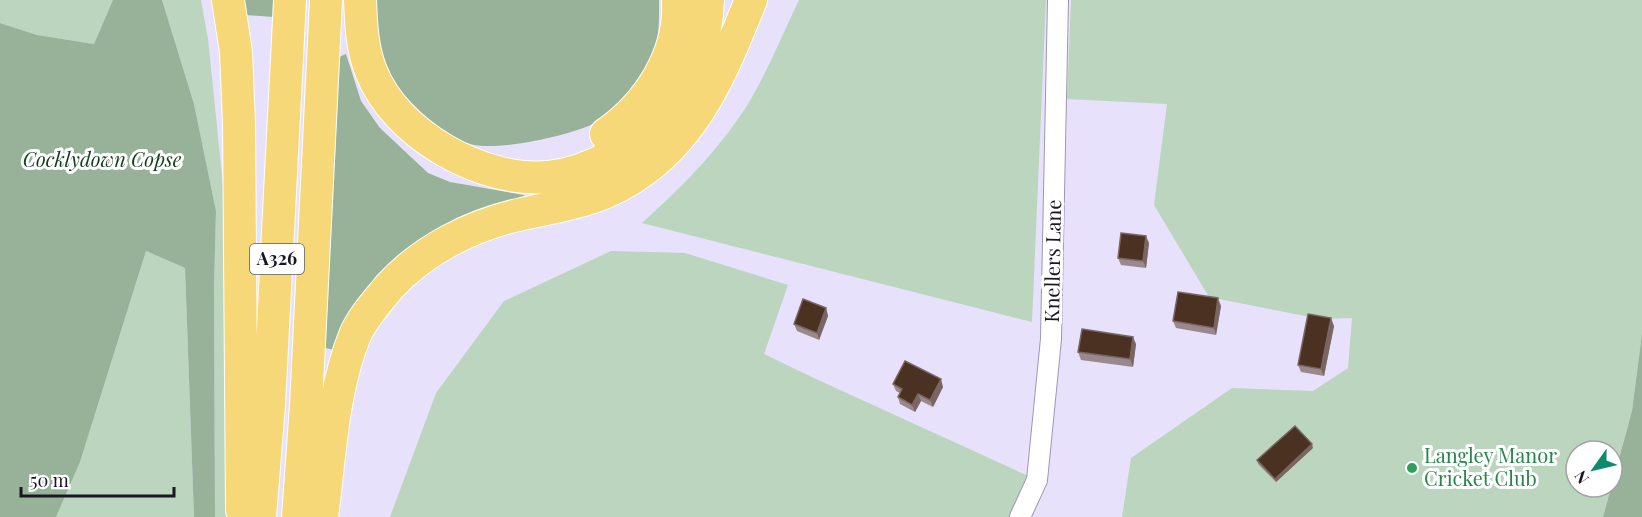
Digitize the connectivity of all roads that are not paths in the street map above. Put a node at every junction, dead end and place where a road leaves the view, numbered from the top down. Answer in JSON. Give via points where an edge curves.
{"nodes":[{"id":1,"x":228,"y":0,"type":"edge"},
{"id":2,"x":290,"y":0,"type":"edge"},
{"id":3,"x":326,"y":0,"type":"edge"},
{"id":4,"x":360,"y":0,"type":"edge"},
{"id":5,"x":678,"y":0,"type":"edge"},
{"id":6,"x":708,"y":0,"type":"edge"},
{"id":7,"x":751,"y":0,"type":"edge"},
{"id":8,"x":1058,"y":0,"type":"edge"},
{"id":9,"x":452,"y":154,"type":"junction"},
{"id":10,"x":243,"y":517,"type":"edge"},
{"id":11,"x":260,"y":517,"type":"edge"},
{"id":12,"x":297,"y":517,"type":"edge"},
{"id":13,"x":321,"y":517,"type":"edge"},
{"id":14,"x":1020,"y":517,"type":"edge"}],
"edges":[{"from":1,"to":10,"type":"main road","via":[[236,52],[239,123]]},
{"from":2,"to":11,"type":"main road","number":"A326"},
{"from":3,"to":12,"type":"main road","number":"A326"},
{"from":4,"to":9,"type":"main road","via":[[365,53],[384,95],[416,131]]},
{"from":5,"to":9,"type":"main road","via":[[670,54],[659,76],[626,120],[602,137],[561,155],[538,159],[493,160]]},
{"from":6,"to":9,"type":"main road","via":[[703,41],[686,79],[656,120],[613,155],[548,177],[486,170]]},
{"from":7,"to":13,"type":"main road","via":[[711,93],[692,123],[645,170],[591,199],[491,222],[465,233],[404,271],[372,307],[356,333],[339,386]]},
{"from":8,"to":14,"type":"street","name":"Knellers Lane","via":[[1051,339],[1037,480]]}]}
